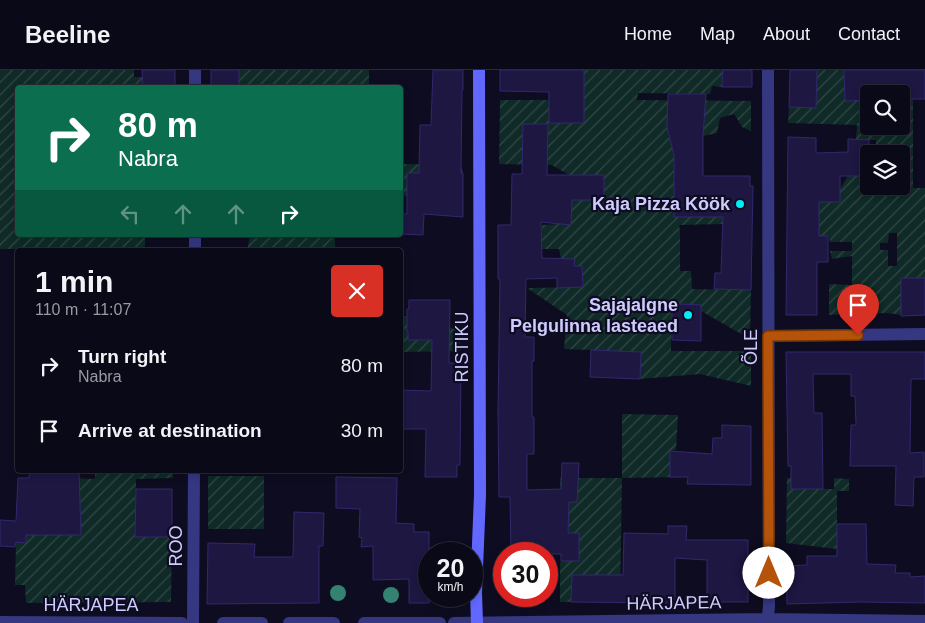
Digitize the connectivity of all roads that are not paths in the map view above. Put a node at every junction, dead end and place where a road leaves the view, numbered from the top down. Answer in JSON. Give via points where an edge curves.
{"nodes":[{"id":1,"x":195,"y":70,"type":"edge"},
{"id":2,"x":479,"y":70,"type":"edge"},
{"id":3,"x":768,"y":70,"type":"edge"},
{"id":4,"x":195,"y":85,"type":"edge"},
{"id":5,"x":925,"y":334,"type":"edge"},
{"id":6,"x":768,"y":336,"type":"junction"},
{"id":7,"x":194,"y":473,"type":"edge"},
{"id":8,"x":767,"y":621,"type":"edge"},
{"id":9,"x":925,"y":621,"type":"edge"},
{"id":10,"x":0,"y":622,"type":"edge"},
{"id":11,"x":182,"y":623,"type":"edge"},
{"id":12,"x":194,"y":623,"type":"edge"},
{"id":13,"x":223,"y":623,"type":"edge"},
{"id":14,"x":262,"y":623,"type":"edge"},
{"id":15,"x":289,"y":623,"type":"edge"},
{"id":16,"x":334,"y":623,"type":"edge"},
{"id":17,"x":364,"y":623,"type":"edge"},
{"id":18,"x":381,"y":623,"type":"edge"},
{"id":19,"x":440,"y":623,"type":"edge"},
{"id":20,"x":454,"y":623,"type":"edge"},
{"id":21,"x":477,"y":623,"type":"edge"}],
"edges":[{"from":1,"to":4,"type":"street"},
{"from":2,"to":21,"type":"street","name":"RISTIKU","via":[[480,495]]},
{"from":3,"to":6,"type":"street","name":"ÕLE"},
{"from":5,"to":6,"type":"street"},
{"from":6,"to":8,"type":"street","name":"ÕLE"},
{"from":7,"to":12,"type":"street","name":"ROO"},
{"from":8,"to":9,"type":"street","name":"HÄRJAPEA"},
{"from":8,"to":21,"type":"street","name":"HÄRJAPEA"},
{"from":10,"to":11,"type":"street","name":"HÄRJAPEA"},
{"from":13,"to":14,"type":"street"},
{"from":15,"to":16,"type":"street"},
{"from":17,"to":18,"type":"street"},
{"from":18,"to":19,"type":"street"},
{"from":20,"to":21,"type":"street","name":"HÄRJAPEA"}]}
